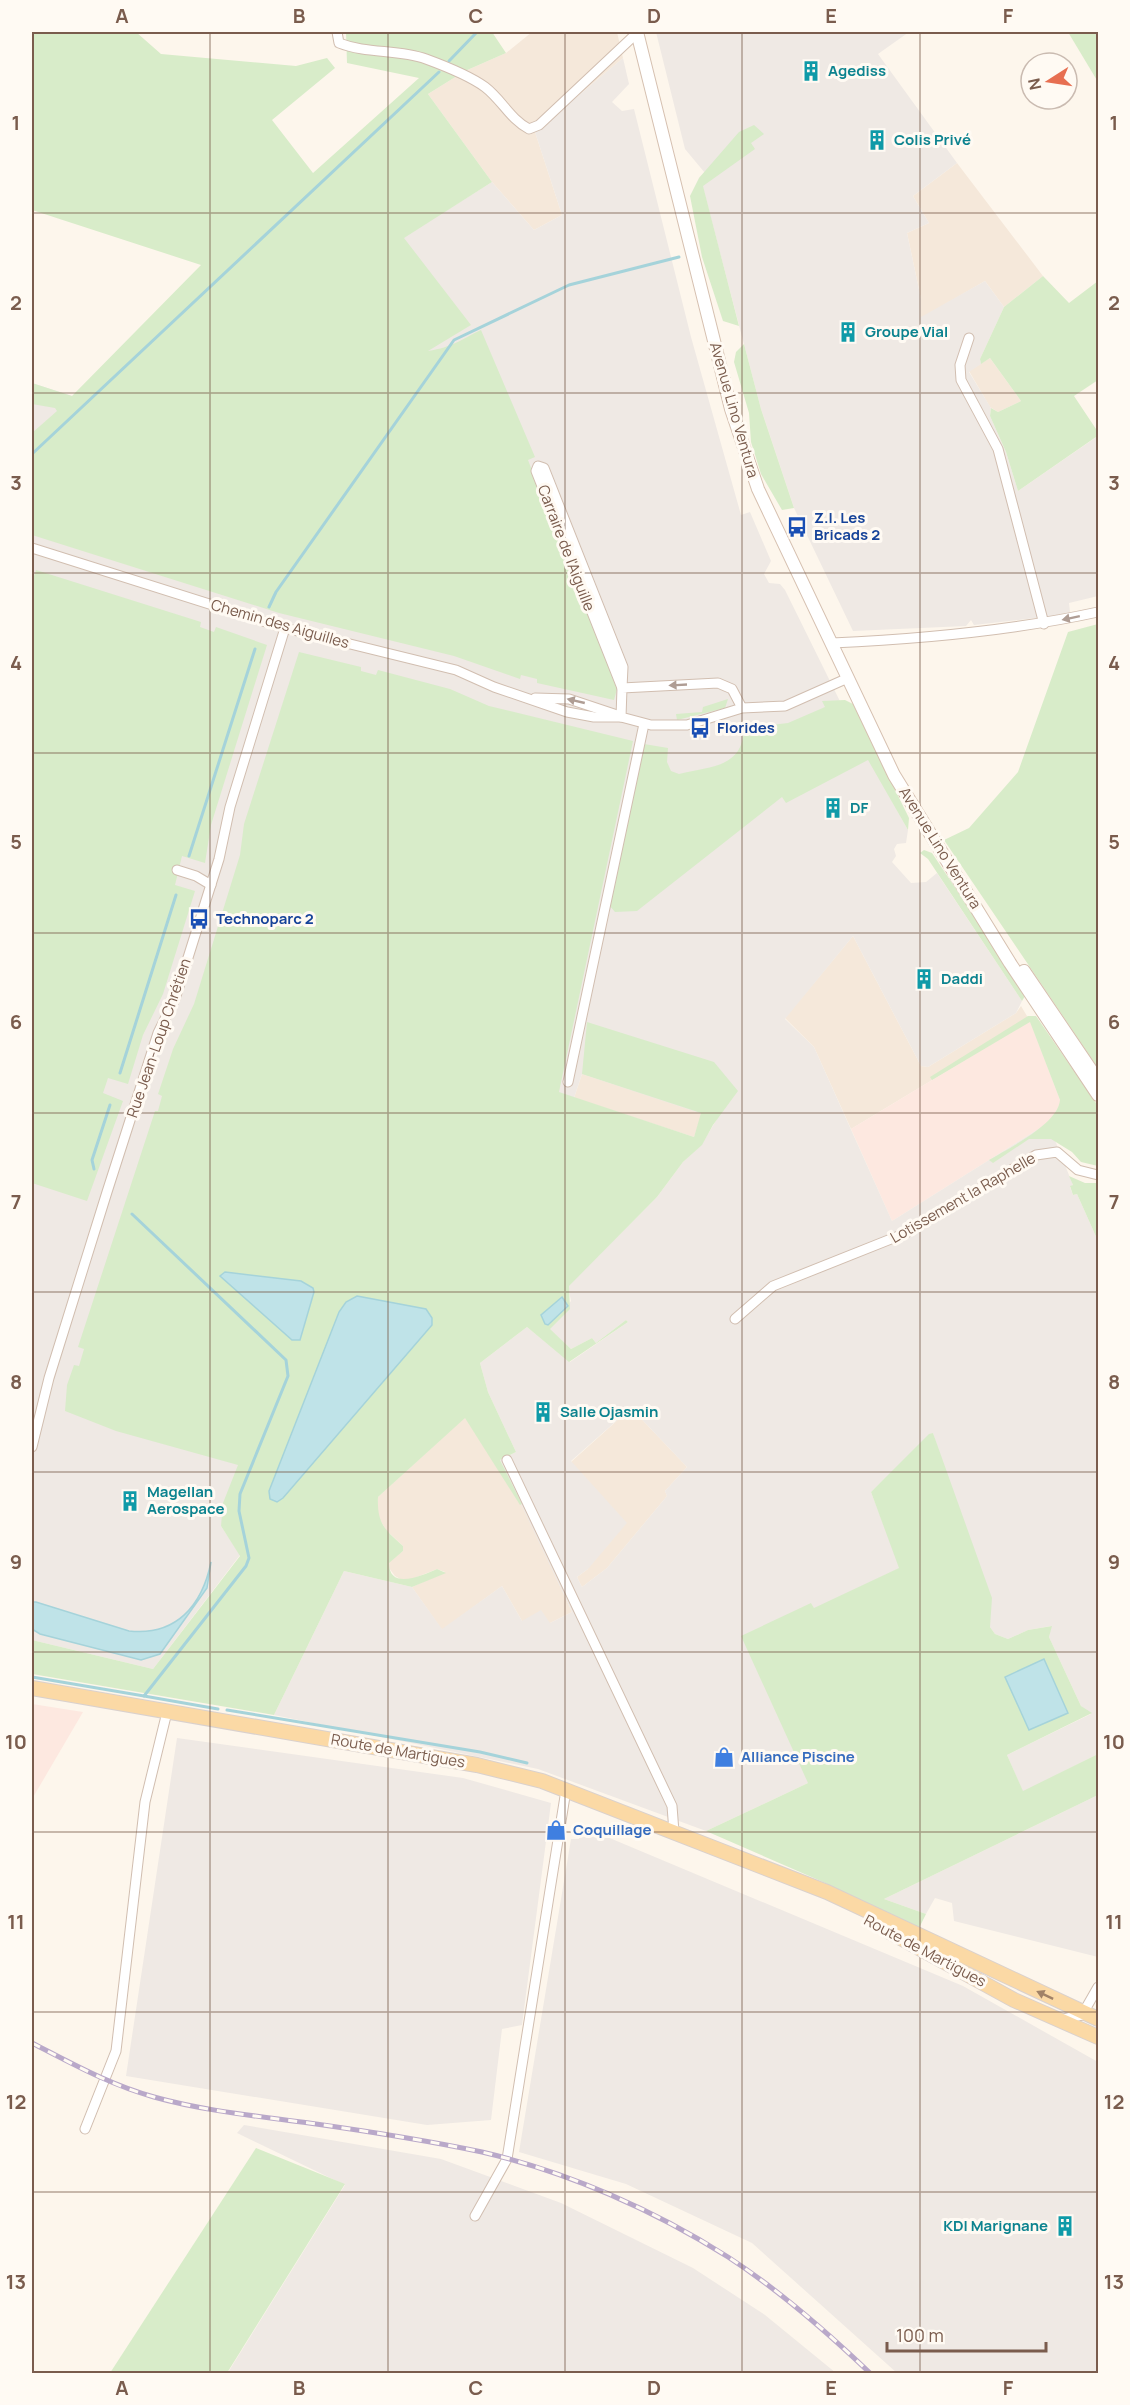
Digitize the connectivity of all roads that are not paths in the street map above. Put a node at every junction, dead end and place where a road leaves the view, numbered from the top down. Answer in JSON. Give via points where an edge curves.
{"nodes":[{"id":1,"x":337,"y":32,"type":"edge"},
{"id":2,"x":637,"y":32,"type":"edge"},
{"id":3,"x":969,"y":338,"type":"dead end"},
{"id":4,"x":32,"y":548,"type":"edge"},
{"id":5,"x":1098,"y":612,"type":"edge"},
{"id":6,"x":1044,"y":624,"type":"junction"},
{"id":7,"x":285,"y":628,"type":"junction"},
{"id":8,"x":832,"y":643,"type":"junction"},
{"id":9,"x":848,"y":678,"type":"junction"},
{"id":10,"x":622,"y":688,"type":"junction"},
{"id":11,"x":742,"y":708,"type":"junction"},
{"id":12,"x":621,"y":717,"type":"junction"},
{"id":13,"x":644,"y":724,"type":"junction"},
{"id":14,"x":177,"y":870,"type":"dead end"},
{"id":15,"x":211,"y":885,"type":"junction"},
{"id":16,"x":985,"y":920,"type":"junction"},
{"id":17,"x":1098,"y":1080,"type":"edge"},
{"id":18,"x":568,"y":1082,"type":"dead end"},
{"id":19,"x":1098,"y":1095,"type":"edge"},
{"id":20,"x":1097,"y":1175,"type":"edge"},
{"id":21,"x":735,"y":1319,"type":"dead end"},
{"id":22,"x":32,"y":1447,"type":"edge"},
{"id":23,"x":507,"y":1460,"type":"dead end"},
{"id":24,"x":32,"y":1688,"type":"edge"},
{"id":25,"x":167,"y":1712,"type":"junction"},
{"id":26,"x":566,"y":1790,"type":"junction"},
{"id":27,"x":674,"y":1832,"type":"junction"},
{"id":28,"x":752,"y":1864,"type":"junction"},
{"id":29,"x":1098,"y":1987,"type":"edge"},
{"id":30,"x":1084,"y":2013,"type":"junction"},
{"id":31,"x":1058,"y":2019,"type":"junction"},
{"id":32,"x":1098,"y":2019,"type":"edge"},
{"id":33,"x":1098,"y":2037,"type":"edge"},
{"id":34,"x":85,"y":2129,"type":"dead end"},
{"id":35,"x":476,"y":2216,"type":"dead end"}],
"edges":[{"from":1,"to":2,"type":"street","via":[[339,43],[354,49],[425,59],[468,78],[485,88],[518,123],[529,129],[539,125]]},
{"from":2,"to":8,"type":"main road","name":"Avenue Lino Ventura","via":[[744,452],[777,532]]},
{"from":3,"to":6,"type":"street","via":[[959,373],[998,449]]},
{"from":4,"to":7,"type":"street","name":"Chemin des Aiguilles"},
{"from":5,"to":6,"type":"street","one_way":true},
{"from":6,"to":8,"type":"street","via":[[921,639]]},
{"from":7,"to":12,"type":"street","name":"Chemin des Aiguilles","via":[[456,670],[494,687],[583,716]]},
{"from":7,"to":15,"type":"street","name":"Rue Jean-Loup Chrétien","via":[[230,807]]},
{"from":8,"to":9,"type":"main road","name":"Avenue Lino Ventura"},
{"from":9,"to":11,"type":"street","via":[[785,706]]},
{"from":9,"to":16,"type":"main road","name":"Avenue Lino Ventura","via":[[894,775]]},
{"from":10,"to":10,"type":"street","name":"Carraire de l'Aiguille","via":[[623,667],[544,468],[538,466],[536,471]]},
{"from":11,"to":10,"type":"street","one_way":true,"via":[[732,689],[718,683]]},
{"from":10,"to":12,"type":"street","name":"Carraire de l'Aiguille"},
{"from":11,"to":13,"type":"street","via":[[687,725]]},
{"from":12,"to":13,"type":"street"},
{"from":13,"to":18,"type":"street"},
{"from":14,"to":15,"type":"street"},
{"from":15,"to":22,"type":"street","name":"Rue Jean-Loup Chrétien","via":[[107,1192],[49,1378]]},
{"from":16,"to":17,"type":"main road","name":"Avenue Lino Ventura","via":[[1046,1000]]},
{"from":16,"to":19,"type":"main road","name":"Avenue Lino Ventura"},
{"from":20,"to":21,"type":"street","name":"Lotissement la Raphelle","via":[[1078,1170],[1057,1152],[1036,1155],[906,1233],[773,1286]]},
{"from":23,"to":27,"type":"street","via":[[672,1806]]},
{"from":24,"to":25,"type":"main road","name":"Route de Martigues"},
{"from":25,"to":26,"type":"main road","name":"Route de Martigues","via":[[477,1765]]},
{"from":25,"to":34,"type":"street","via":[[145,1802],[116,2050]]},
{"from":26,"to":27,"type":"main road","name":"Route de Martigues"},
{"from":26,"to":35,"type":"street","via":[[507,2159]]},
{"from":27,"to":28,"type":"main road","name":"Route de Martigues"},
{"from":30,"to":28,"type":"main road","name":"Route de Martigues","one_way":true,"via":[[827,1892]]},
{"from":28,"to":31,"type":"main road","name":"Route de Martigues"},
{"from":29,"to":30,"type":"street"},
{"from":30,"to":31,"type":"street","via":[[1078,2018]]},
{"from":30,"to":32,"type":"main road","name":"Route de Martigues"},
{"from":31,"to":33,"type":"main road","name":"Route de Martigues"}]}
